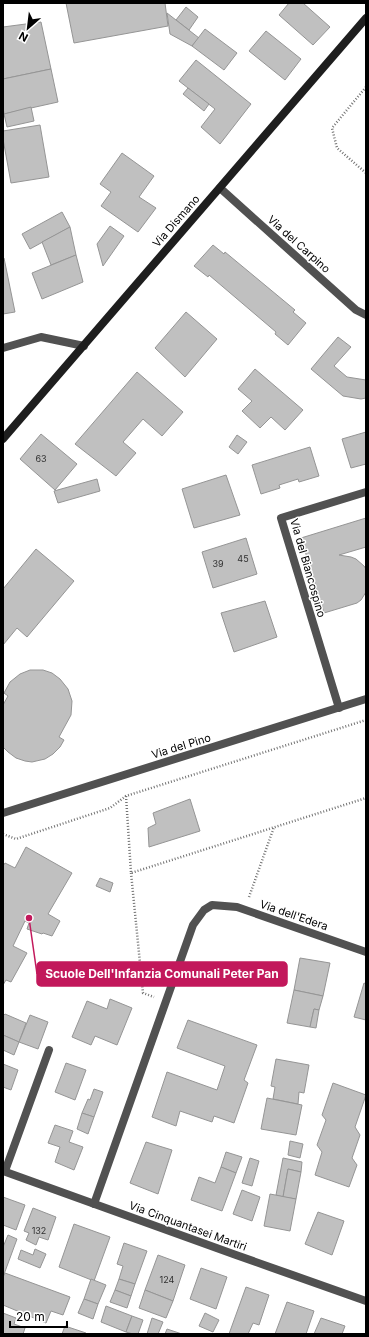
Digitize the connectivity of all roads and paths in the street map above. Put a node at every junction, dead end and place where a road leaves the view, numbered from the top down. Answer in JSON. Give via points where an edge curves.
{"nodes":[{"id":1,"x":366,"y":18,"type":"edge"},
{"id":2,"x":366,"y":87,"type":"edge"},
{"id":3,"x":366,"y":172,"type":"edge"},
{"id":4,"x":220,"y":188,"type":"junction"},
{"id":5,"x":366,"y":315,"type":"edge"},
{"id":6,"x":84,"y":346,"type":"junction"},
{"id":7,"x":3,"y":348,"type":"edge"},
{"id":8,"x":3,"y":439,"type":"edge"},
{"id":9,"x":366,"y":492,"type":"edge"},
{"id":10,"x":366,"y":699,"type":"edge"},
{"id":11,"x":339,"y":708,"type":"junction"},
{"id":12,"x":366,"y":720,"type":"edge"},
{"id":13,"x":126,"y":796,"type":"junction"},
{"id":14,"x":366,"y":798,"type":"edge"},
{"id":15,"x":3,"y":813,"type":"edge"},
{"id":16,"x":274,"y":827,"type":"junction"},
{"id":17,"x":3,"y":834,"type":"edge"},
{"id":18,"x":131,"y":873,"type":"junction"},
{"id":19,"x":244,"y":909,"type":"junction"},
{"id":20,"x":366,"y":952,"type":"edge"},
{"id":21,"x":166,"y":1001,"type":"junction"},
{"id":22,"x":49,"y":1050,"type":"dead end"},
{"id":23,"x":4,"y":1171,"type":"edge"},
{"id":24,"x":94,"y":1204,"type":"junction"},
{"id":25,"x":366,"y":1301,"type":"edge"}],
"edges":[{"from":1,"to":4,"type":"main road","name":"Via Dismano"},
{"from":2,"to":3,"type":"path","via":[[332,128],[338,148]]},
{"from":4,"to":5,"type":"street","name":"Via del Carpino","via":[[356,310]]},
{"from":4,"to":6,"type":"main road","name":"Via Dismano"},
{"from":6,"to":7,"type":"street","via":[[41,338]]},
{"from":6,"to":8,"type":"main road","name":"Via Dismano"},
{"from":9,"to":11,"type":"street","name":"Via del Biancospino","via":[[281,518]]},
{"from":10,"to":11,"type":"street","name":"Via del Pino"},
{"from":11,"to":15,"type":"street","name":"Via del Pino"},
{"from":12,"to":13,"type":"path"},
{"from":13,"to":17,"type":"path","via":[[110,808],[16,839]]},
{"from":13,"to":18,"type":"path"},
{"from":14,"to":16,"type":"path"},
{"from":16,"to":18,"type":"path"},
{"from":16,"to":19,"type":"path"},
{"from":18,"to":21,"type":"path","via":[[143,993]]},
{"from":19,"to":20,"type":"street","name":"Via dell'Edera"},
{"from":19,"to":21,"type":"street","name":"Via dell'Edera","via":[[212,905],[204,910],[193,925]]},
{"from":21,"to":24,"type":"street"},
{"from":22,"to":23,"type":"street"},
{"from":23,"to":24,"type":"street","name":"Via Cinquantasei Martiri"},
{"from":24,"to":25,"type":"street","name":"Via Cinquantasei Martiri"}]}
